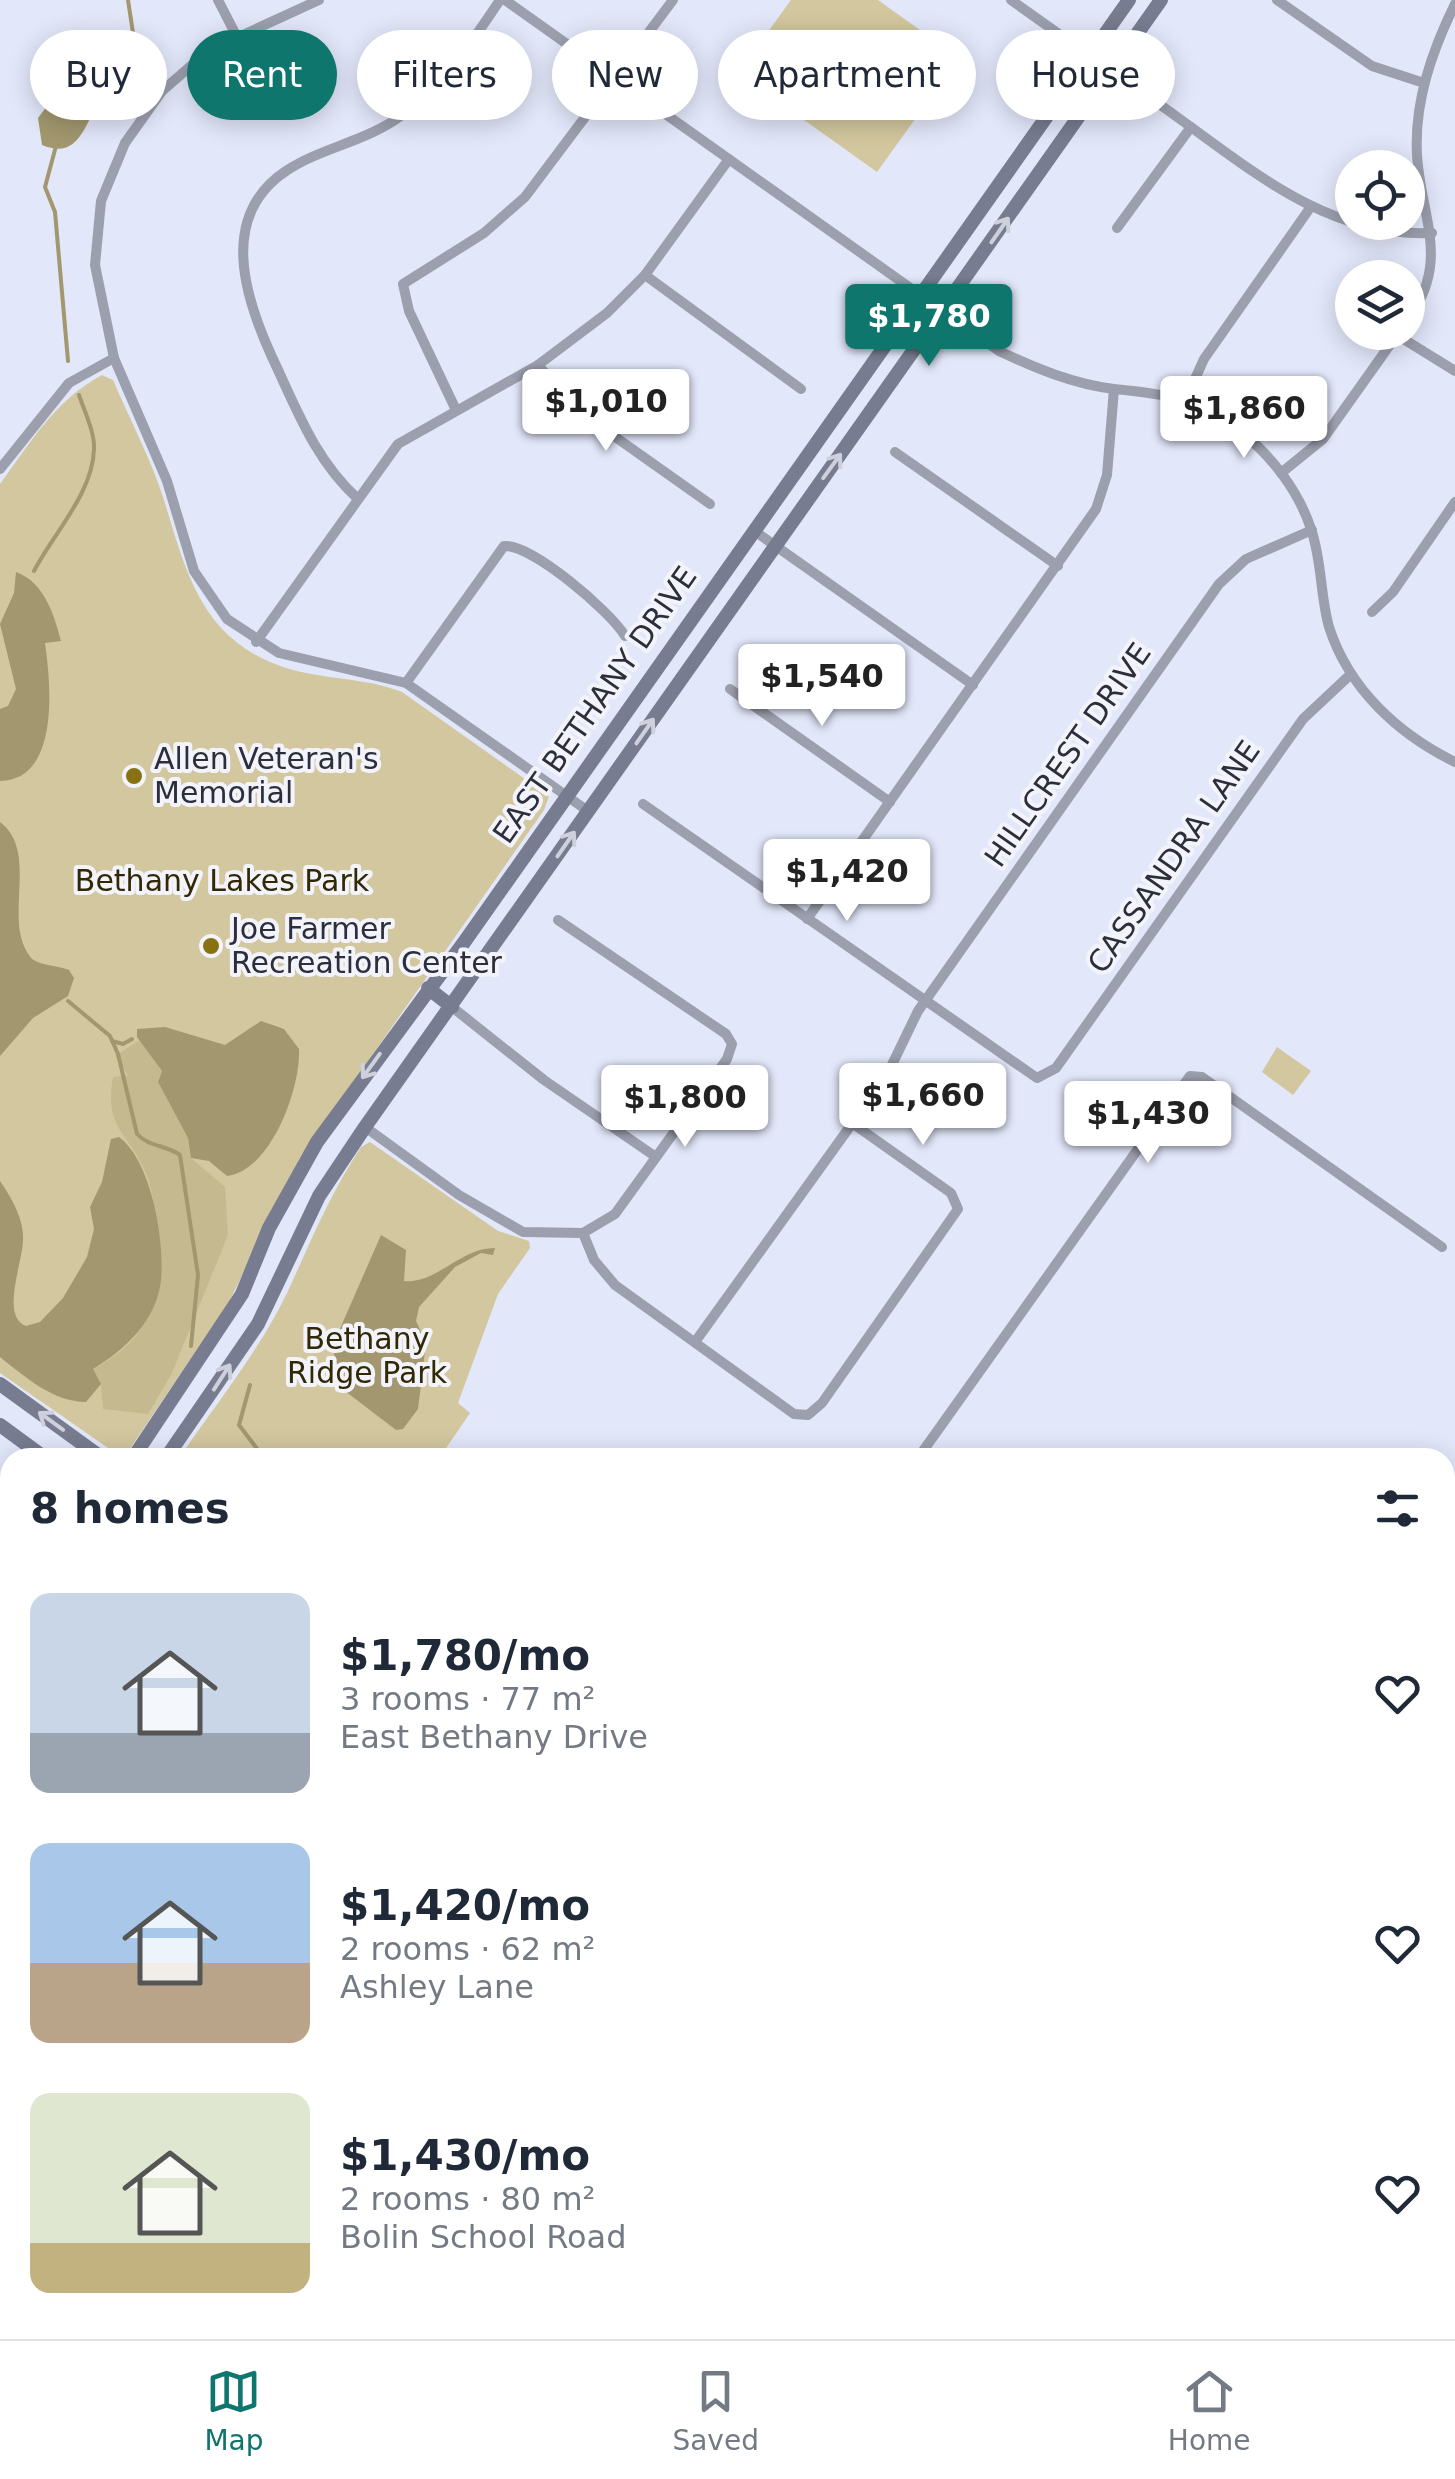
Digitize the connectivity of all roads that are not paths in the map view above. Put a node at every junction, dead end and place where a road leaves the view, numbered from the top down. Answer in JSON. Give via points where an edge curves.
{"nodes":[{"id":1,"x":218,"y":0,"type":"edge"},
{"id":2,"x":319,"y":0,"type":"edge"},
{"id":3,"x":503,"y":0,"type":"edge"},
{"id":4,"x":673,"y":0,"type":"edge"},
{"id":5,"x":1012,"y":0,"type":"edge"},
{"id":6,"x":1130,"y":0,"type":"edge"},
{"id":7,"x":1161,"y":0,"type":"edge"},
{"id":8,"x":1277,"y":0,"type":"edge"},
{"id":9,"x":1455,"y":4,"type":"edge"},
{"id":10,"x":233,"y":30,"type":"edge"},
{"id":11,"x":248,"y":30,"type":"edge"},
{"id":12,"x":651,"y":30,"type":"edge"},
{"id":13,"x":1054,"y":30,"type":"edge"},
{"id":14,"x":1109,"y":30,"type":"edge"},
{"id":15,"x":1139,"y":30,"type":"edge"},
{"id":16,"x":552,"y":34,"type":"edge"},
{"id":17,"x":187,"y":69,"type":"edge"},
{"id":18,"x":1424,"y":83,"type":"junction"},
{"id":19,"x":1175,"y":116,"type":"edge"},
{"id":20,"x":583,"y":120,"type":"edge"},
{"id":21,"x":674,"y":120,"type":"edge"},
{"id":22,"x":1044,"y":120,"type":"edge"},
{"id":23,"x":1075,"y":120,"type":"edge"},
{"id":24,"x":1191,"y":127,"type":"junction"},
{"id":25,"x":729,"y":159,"type":"junction"},
{"id":26,"x":1310,"y":208,"type":"junction"},
{"id":27,"x":1117,"y":228,"type":"dead end"},
{"id":28,"x":1432,"y":233,"type":"junction"},
{"id":29,"x":645,"y":275,"type":"junction"},
{"id":30,"x":1425,"y":286,"type":"edge"},
{"id":31,"x":920,"y":294,"type":"junction"},
{"id":32,"x":944,"y":310,"type":"junction"},
{"id":33,"x":1387,"y":350,"type":"edge"},
{"id":34,"x":1423,"y":350,"type":"edge"},
{"id":35,"x":114,"y":358,"type":"junction"},
{"id":36,"x":538,"y":366,"type":"junction"},
{"id":37,"x":1455,"y":371,"type":"edge"},
{"id":38,"x":1114,"y":388,"type":"junction"},
{"id":39,"x":801,"y":389,"type":"dead end"},
{"id":40,"x":1185,"y":401,"type":"junction"},
{"id":41,"x":456,"y":410,"type":"junction"},
{"id":42,"x":895,"y":452,"type":"dead end"},
{"id":43,"x":0,"y":468,"type":"edge"},
{"id":44,"x":1280,"y":473,"type":"junction"},
{"id":45,"x":358,"y":499,"type":"junction"},
{"id":46,"x":1455,"y":502,"type":"edge"},
{"id":47,"x":710,"y":504,"type":"dead end"},
{"id":48,"x":753,"y":530,"type":"junction"},
{"id":49,"x":1312,"y":530,"type":"junction"},
{"id":50,"x":774,"y":547,"type":"junction"},
{"id":51,"x":1058,"y":566,"type":"junction"},
{"id":52,"x":1372,"y":612,"type":"dead end"},
{"id":53,"x":625,"y":636,"type":"dead end"},
{"id":54,"x":256,"y":642,"type":"junction"},
{"id":55,"x":1352,"y":674,"type":"junction"},
{"id":56,"x":406,"y":683,"type":"junction"},
{"id":57,"x":973,"y":685,"type":"junction"},
{"id":58,"x":730,"y":689,"type":"dead end"},
{"id":59,"x":1455,"y":762,"type":"edge"},
{"id":60,"x":567,"y":795,"type":"junction"},
{"id":61,"x":890,"y":802,"type":"junction"},
{"id":62,"x":643,"y":804,"type":"dead end"},
{"id":63,"x":588,"y":811,"type":"junction"},
{"id":64,"x":558,"y":920,"type":"dead end"},
{"id":65,"x":807,"y":920,"type":"junction"},
{"id":66,"x":428,"y":988,"type":"junction"},
{"id":67,"x":924,"y":1003,"type":"junction"},
{"id":68,"x":452,"y":1007,"type":"junction"},
{"id":69,"x":852,"y":1123,"type":"junction"},
{"id":70,"x":365,"y":1127,"type":"junction"},
{"id":71,"x":656,"y":1157,"type":"junction"},
{"id":72,"x":583,"y":1233,"type":"junction"},
{"id":73,"x":1442,"y":1246,"type":"dead end"},
{"id":74,"x":695,"y":1342,"type":"junction"},
{"id":75,"x":0,"y":1384,"type":"edge"},
{"id":76,"x":0,"y":1425,"type":"edge"},
{"id":77,"x":32,"y":1448,"type":"edge"},
{"id":78,"x":88,"y":1448,"type":"edge"},
{"id":79,"x":141,"y":1448,"type":"edge"},
{"id":80,"x":173,"y":1448,"type":"edge"},
{"id":81,"x":925,"y":1448,"type":"edge"}],
"edges":[{"from":1,"to":10,"type":"street"},
{"from":2,"to":11,"type":"street"},
{"from":3,"to":16,"type":"street"},
{"from":3,"to":45,"type":"street","via":[[426,94],[368,137],[286,171],[256,205],[244,234],[244,278],[264,338],[322,461]]},
{"from":4,"to":12,"type":"street"},
{"from":5,"to":13,"type":"street"},
{"from":6,"to":14,"type":"main road","name":"EAST BETHANY DRIVE"},
{"from":7,"to":15,"type":"main road","name":"EAST BETHANY DRIVE"},
{"from":8,"to":18,"type":"street","via":[[1372,66]]},
{"from":9,"to":18,"type":"street"},
{"from":17,"to":35,"type":"street","via":[[162,91],[125,143],[101,201],[95,265]]},
{"from":18,"to":28,"type":"street","via":[[1417,155]]},
{"from":19,"to":24,"type":"street"},
{"from":20,"to":41,"type":"street","via":[[525,197],[484,233],[403,284]]},
{"from":21,"to":25,"type":"street"},
{"from":22,"to":31,"type":"main road","name":"EAST BETHANY DRIVE"},
{"from":32,"to":23,"type":"main road","name":"EAST BETHANY DRIVE","one_way":true},
{"from":24,"to":26,"type":"street"},
{"from":24,"to":27,"type":"street"},
{"from":25,"to":29,"type":"street"},
{"from":25,"to":31,"type":"street"},
{"from":26,"to":28,"type":"street","via":[[1376,232]]},
{"from":26,"to":40,"type":"street","via":[[1204,358]]},
{"from":28,"to":30,"type":"street"},
{"from":29,"to":36,"type":"street"},
{"from":29,"to":39,"type":"street"},
{"from":31,"to":32,"type":"street"},
{"from":31,"to":48,"type":"main road","name":"EAST BETHANY DRIVE"},
{"from":32,"to":38,"type":"street","via":[[1041,371]]},
{"from":50,"to":32,"type":"main road","name":"EAST BETHANY DRIVE","one_way":true},
{"from":33,"to":44,"type":"street","via":[[1323,439]]},
{"from":34,"to":37,"type":"street"},
{"from":35,"to":43,"type":"street","via":[[68,383]]},
{"from":35,"to":54,"type":"street","via":[[168,481],[194,571],[218,610]]},
{"from":36,"to":41,"type":"street"},
{"from":36,"to":47,"type":"street","via":[[580,412]]},
{"from":38,"to":40,"type":"street","via":[[1153,390]]},
{"from":38,"to":51,"type":"street","via":[[1102,493]]},
{"from":40,"to":44,"type":"street","via":[[1240,431]]},
{"from":41,"to":45,"type":"street","via":[[398,444]]},
{"from":42,"to":51,"type":"street"},
{"from":44,"to":49,"type":"street"},
{"from":45,"to":54,"type":"street"},
{"from":46,"to":52,"type":"street"},
{"from":48,"to":50,"type":"street"},
{"from":48,"to":60,"type":"main road","name":"EAST BETHANY DRIVE"},
{"from":49,"to":55,"type":"street","via":[[1327,618]]},
{"from":49,"to":67,"type":"street","name":"HILLCREST DRIVE","via":[[1246,558],[1220,584]]},
{"from":50,"to":57,"type":"street"},
{"from":63,"to":50,"type":"main road","name":"EAST BETHANY DRIVE","one_way":true},
{"from":51,"to":57,"type":"street"},
{"from":53,"to":56,"type":"street","via":[[598,604],[521,549],[504,546]]},
{"from":54,"to":56,"type":"street","via":[[313,664]]},
{"from":55,"to":59,"type":"street","via":[[1387,717]]},
{"from":55,"to":67,"type":"street","name":"CASSANDRA LANE","via":[[1302,719],[1056,1068],[1045,1076],[1024,1073]]},
{"from":56,"to":60,"type":"street"},
{"from":57,"to":61,"type":"street"},
{"from":58,"to":61,"type":"street"},
{"from":60,"to":63,"type":"street"},
{"from":60,"to":66,"type":"main road","name":"EAST BETHANY DRIVE"},
{"from":61,"to":65,"type":"street"},
{"from":62,"to":65,"type":"street"},
{"from":68,"to":63,"type":"main road","name":"EAST BETHANY DRIVE","one_way":true},
{"from":64,"to":71,"type":"street","via":[[730,1037],[727,1059]]},
{"from":65,"to":67,"type":"street"},
{"from":66,"to":68,"type":"main road"},
{"from":66,"to":79,"type":"main road","name":"EAST BETHANY DRIVE","one_way":true,"via":[[318,1142],[269,1228],[242,1294]]},
{"from":67,"to":69,"type":"street","name":"HILLCREST DRIVE","via":[[887,1076]]},
{"from":68,"to":70,"type":"main road","name":"EAST BETHANY DRIVE"},
{"from":68,"to":71,"type":"street"},
{"from":69,"to":74,"type":"street","name":"HILLCREST DRIVE"},
{"from":69,"to":74,"type":"street","via":[[958,1202],[822,1403],[808,1415],[794,1414]]},
{"from":70,"to":72,"type":"street","via":[[523,1232]]},
{"from":80,"to":70,"type":"main road","name":"EAST BETHANY DRIVE","one_way":true,"via":[[258,1324],[319,1196]]},
{"from":71,"to":72,"type":"street","via":[[615,1214]]},
{"from":72,"to":74,"type":"street","via":[[614,1285]]},
{"from":73,"to":81,"type":"street","via":[[1202,1077],[1190,1076]]},
{"from":78,"to":75,"type":"main road","one_way":true},
{"from":76,"to":77,"type":"main road"}]}
